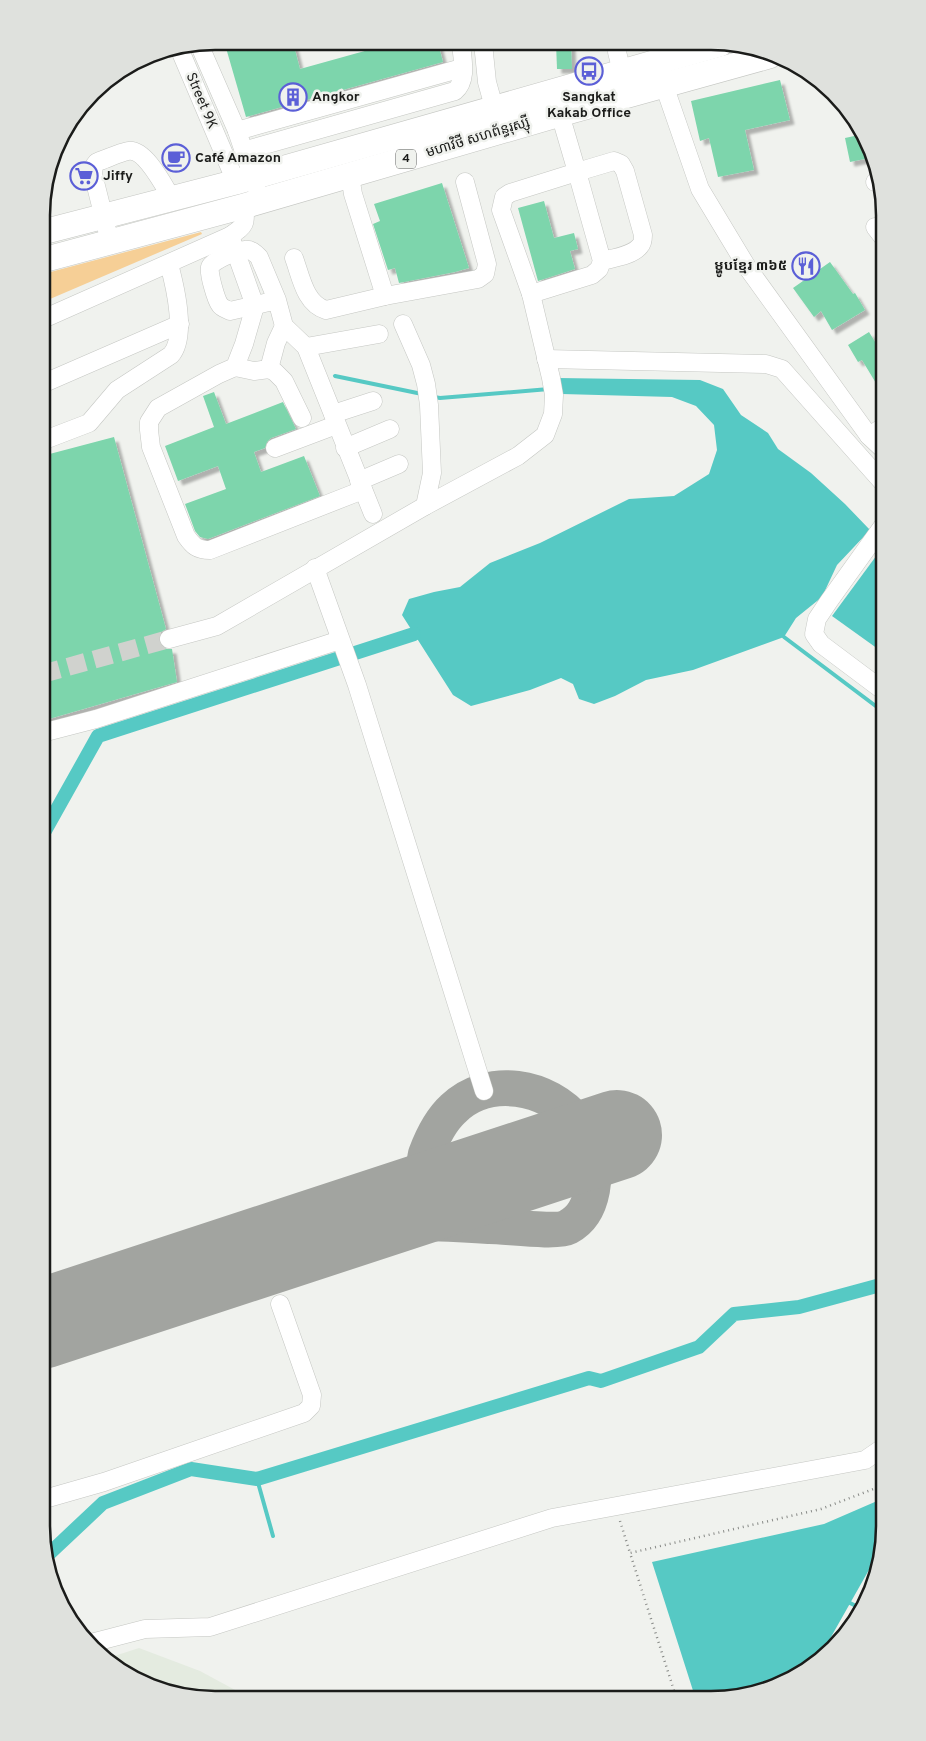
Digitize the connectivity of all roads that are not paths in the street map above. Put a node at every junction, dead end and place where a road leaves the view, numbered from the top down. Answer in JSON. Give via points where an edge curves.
{"nodes":[{"id":1,"x":461,"y":50,"type":"edge"},
{"id":2,"x":484,"y":50,"type":"edge"},
{"id":3,"x":617,"y":50,"type":"edge"},
{"id":4,"x":699,"y":50,"type":"edge"},
{"id":5,"x":202,"y":51,"type":"edge"},
{"id":6,"x":182,"y":53,"type":"edge"},
{"id":7,"x":761,"y":58,"type":"edge"},
{"id":8,"x":462,"y":68,"type":"junction"},
{"id":9,"x":622,"y":72,"type":"junction"},
{"id":10,"x":664,"y":85,"type":"junction"},
{"id":11,"x":392,"y":88,"type":"junction"},
{"id":12,"x":397,"y":108,"type":"junction"},
{"id":13,"x":560,"y":114,"type":"junction"},
{"id":14,"x":498,"y":120,"type":"junction"},
{"id":15,"x":236,"y":131,"type":"junction"},
{"id":16,"x":313,"y":131,"type":"junction"},
{"id":17,"x":243,"y":151,"type":"junction"},
{"id":18,"x":321,"y":158,"type":"junction"},
{"id":19,"x":577,"y":172,"type":"junction"},
{"id":20,"x":350,"y":176,"type":"junction"},
{"id":21,"x":244,"y":179,"type":"junction"},
{"id":22,"x":465,"y":182,"type":"dead end"},
{"id":23,"x":172,"y":199,"type":"junction"},
{"id":24,"x":252,"y":204,"type":"junction"},
{"id":25,"x":103,"y":216,"type":"junction"},
{"id":26,"x":50,"y":230,"type":"edge"},
{"id":27,"x":230,"y":236,"type":"junction"},
{"id":28,"x":110,"y":242,"type":"junction"},
{"id":29,"x":236,"y":253,"type":"junction"},
{"id":30,"x":50,"y":258,"type":"edge"},
{"id":31,"x":294,"y":258,"type":"dead end"},
{"id":32,"x":602,"y":262,"type":"junction"},
{"id":33,"x":169,"y":264,"type":"junction"},
{"id":34,"x":531,"y":294,"type":"junction"},
{"id":35,"x":385,"y":296,"type":"junction"},
{"id":36,"x":277,"y":300,"type":"junction"},
{"id":37,"x":255,"y":306,"type":"junction"},
{"id":38,"x":50,"y":316,"type":"edge"},
{"id":39,"x":180,"y":324,"type":"junction"},
{"id":40,"x":402,"y":324,"type":"dead end"},
{"id":41,"x":284,"y":326,"type":"junction"},
{"id":42,"x":379,"y":334,"type":"dead end"},
{"id":43,"x":306,"y":347,"type":"junction"},
{"id":44,"x":546,"y":359,"type":"junction"},
{"id":45,"x":235,"y":367,"type":"junction"},
{"id":46,"x":269,"y":369,"type":"junction"},
{"id":47,"x":50,"y":381,"type":"edge"},
{"id":48,"x":373,"y":401,"type":"dead end"},
{"id":49,"x":302,"y":418,"type":"dead end"},
{"id":50,"x":334,"y":419,"type":"junction"},
{"id":51,"x":390,"y":429,"type":"dead end"},
{"id":52,"x":876,"y":432,"type":"edge"},
{"id":53,"x":869,"y":436,"type":"junction"},
{"id":54,"x":50,"y":438,"type":"edge"},
{"id":55,"x":876,"y":443,"type":"edge"},
{"id":56,"x":275,"y":448,"type":"dead end"},
{"id":57,"x":345,"y":448,"type":"junction"},
{"id":58,"x":399,"y":464,"type":"dead end"},
{"id":59,"x":876,"y":475,"type":"edge"},
{"id":60,"x":361,"y":485,"type":"junction"},
{"id":61,"x":425,"y":506,"type":"junction"},
{"id":62,"x":373,"y":514,"type":"dead end"},
{"id":63,"x":876,"y":536,"type":"edge"},
{"id":64,"x":315,"y":568,"type":"junction"},
{"id":65,"x":338,"y":633,"type":"junction"},
{"id":66,"x":169,"y":639,"type":"tunnel mouth"},
{"id":67,"x":876,"y":685,"type":"edge"},
{"id":68,"x":50,"y":731,"type":"edge"},
{"id":69,"x":484,"y":1091,"type":"dead end"},
{"id":70,"x":280,"y":1304,"type":"dead end"},
{"id":71,"x":876,"y":1452,"type":"edge"},
{"id":72,"x":50,"y":1497,"type":"edge"},
{"id":73,"x":97,"y":1642,"type":"edge"}],
"edges":[{"from":1,"to":8,"type":"street"},
{"from":2,"to":14,"type":"street"},
{"from":3,"to":9,"type":"street"},
{"from":4,"to":9,"type":"highway","name":"មហាវិថី សហព័ន្ធរុស្ស៊ី","number":"4"},
{"from":5,"to":15,"type":"street"},
{"from":6,"to":21,"type":"street","name":"Street 9K"},
{"from":7,"to":10,"type":"highway","name":"មហាវិថី សហព័ន្ធរុស្ស៊ី","number":"4"},
{"from":8,"to":11,"type":"street"},
{"from":8,"to":12,"type":"street","via":[[460,86],[455,91]]},
{"from":9,"to":14,"type":"highway","name":"មហាវិថី សហព័ន្ធរុស្ស៊ី","number":"4"},
{"from":10,"to":13,"type":"highway","name":"មហាវិថី សហព័ន្ធរុស្ស៊ី","number":"4"},
{"from":10,"to":53,"type":"street","via":[[700,189],[747,267]]},
{"from":11,"to":12,"type":"street"},
{"from":11,"to":15,"type":"street"},
{"from":12,"to":16,"type":"street"},
{"from":13,"to":14,"type":"highway","name":"មហាវិថី សហព័ន្ធរុស្ស៊ី","number":"4"},
{"from":13,"to":19,"type":"street"},
{"from":14,"to":18,"type":"highway","name":"មហាវិថី សហព័ន្ធរុស្ស៊ី","number":"4"},
{"from":14,"to":20,"type":"highway","name":"មហាវិថី សហព័ន្ធរុស្ស៊ី","number":"4"},
{"from":15,"to":17,"type":"street"},
{"from":16,"to":17,"type":"street"},
{"from":16,"to":18,"type":"street"},
{"from":17,"to":21,"type":"street"},
{"from":18,"to":21,"type":"highway","name":"មហាវិថី សហព័ន្ធរុស្ស៊ី","number":"4"},
{"from":19,"to":32,"type":"street"},
{"from":19,"to":32,"type":"street","via":[[614,161],[621,164],[644,235],[640,246],[632,252]]},
{"from":19,"to":34,"type":"street","via":[[504,197],[501,210]]},
{"from":20,"to":24,"type":"highway","name":"មហាវិថី សហព័ន្ធរុស្ស៊ី","number":"4"},
{"from":20,"to":35,"type":"street"},
{"from":21,"to":23,"type":"highway","name":"មហាវិថី សហព័ន្ធរុស្ស៊ី","number":"4"},
{"from":21,"to":24,"type":"highway"},
{"from":22,"to":35,"type":"street","via":[[486,264],[485,274],[478,279]]},
{"from":23,"to":25,"type":"highway","name":"មហាវិថី សហព័ន្ធរុស្ស៊ី","number":"4"},
{"from":23,"to":25,"type":"street","via":[[145,157],[130,150],[94,166]]},
{"from":24,"to":27,"type":"street","via":[[245,223]]},
{"from":24,"to":28,"type":"highway","name":"មហាវិថី សហព័ន្ធរុស្ស៊ី","number":"4"},
{"from":25,"to":26,"type":"highway","name":"មហាវិថី សហព័ន្ធរុស្ស៊ី","number":"4"},
{"from":25,"to":28,"type":"street"},
{"from":27,"to":29,"type":"street"},
{"from":27,"to":33,"type":"street"},
{"from":28,"to":30,"type":"highway","name":"មហាវិថី សហព័ន្ធរុស្ស៊ី","number":"4"},
{"from":29,"to":36,"type":"street","via":[[246,250],[259,256]]},
{"from":29,"to":37,"type":"street"},
{"from":29,"to":37,"type":"street","via":[[210,266],[219,304],[230,310]]},
{"from":31,"to":35,"type":"street","via":[[310,301],[318,308],[326,310]]},
{"from":32,"to":34,"type":"street","via":[[592,275]]},
{"from":33,"to":38,"type":"street"},
{"from":33,"to":39,"type":"street"},
{"from":34,"to":44,"type":"street"},
{"from":36,"to":37,"type":"street"},
{"from":36,"to":41,"type":"street"},
{"from":37,"to":45,"type":"street"},
{"from":39,"to":47,"type":"street"},
{"from":39,"to":54,"type":"street","via":[[178,344],[171,355],[117,390],[89,423]]},
{"from":40,"to":61,"type":"street","via":[[421,364],[429,405],[432,473]]},
{"from":41,"to":43,"type":"street"},
{"from":41,"to":46,"type":"street"},
{"from":42,"to":43,"type":"street"},
{"from":43,"to":50,"type":"street"},
{"from":44,"to":59,"type":"street","via":[[766,364],[782,369]]},
{"from":44,"to":61,"type":"street","via":[[552,386],[553,414],[545,436],[518,456]]},
{"from":45,"to":46,"type":"street","via":[[254,371]]},
{"from":45,"to":60,"type":"street","via":[[158,408],[149,422],[155,456],[186,536],[194,547],[210,550]]},
{"from":46,"to":49,"type":"street","via":[[284,380]]},
{"from":48,"to":50,"type":"street"},
{"from":50,"to":56,"type":"street"},
{"from":50,"to":57,"type":"street"},
{"from":51,"to":57,"type":"street"},
{"from":52,"to":53,"type":"street"},
{"from":53,"to":55,"type":"street"},
{"from":57,"to":60,"type":"street"},
{"from":58,"to":60,"type":"street"},
{"from":60,"to":62,"type":"street"},
{"from":61,"to":64,"type":"street"},
{"from":63,"to":67,"type":"street","via":[[817,619],[814,634],[821,644]]},
{"from":64,"to":65,"type":"street"},
{"from":64,"to":66,"type":"street","via":[[217,626]]},
{"from":65,"to":68,"type":"street","via":[[96,719]]},
{"from":65,"to":69,"type":"street"},
{"from":70,"to":72,"type":"street","via":[[312,1395],[311,1406],[304,1413]]},
{"from":71,"to":73,"type":"street","via":[[865,1460],[552,1518],[210,1627],[145,1629]]}]}
